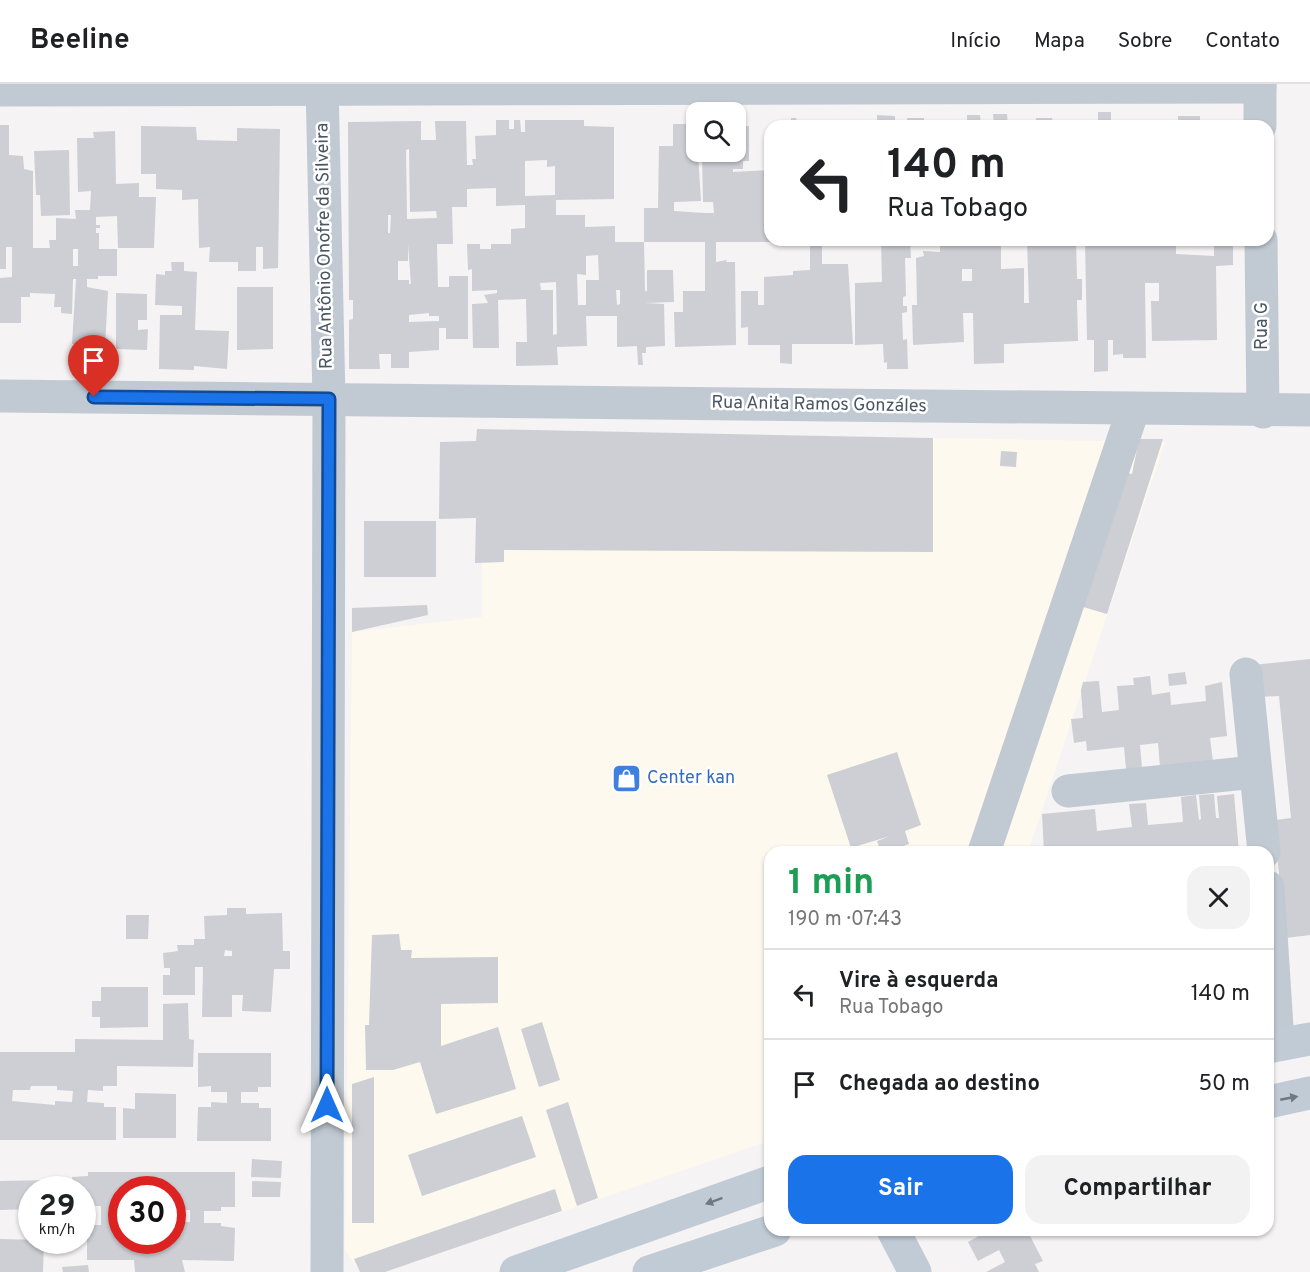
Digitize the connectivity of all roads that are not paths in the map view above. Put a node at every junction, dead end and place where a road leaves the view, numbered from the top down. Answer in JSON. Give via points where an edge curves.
{"nodes":[{"id":1,"x":1260,"y":86,"type":"edge"},
{"id":2,"x":322,"y":87,"type":"edge"},
{"id":3,"x":0,"y":90,"type":"edge"},
{"id":4,"x":1260,"y":120,"type":"edge"},
{"id":5,"x":1261,"y":246,"type":"edge"},
{"id":6,"x":0,"y":396,"type":"edge"},
{"id":7,"x":329,"y":399,"type":"junction"},
{"id":8,"x":1133,"y":410,"type":"junction"},
{"id":9,"x":1310,"y":410,"type":"edge"},
{"id":10,"x":1263,"y":412,"type":"junction"},
{"id":11,"x":1246,"y":674,"type":"dead end"},
{"id":12,"x":1255,"y":772,"type":"junction"},
{"id":13,"x":1068,"y":790,"type":"dead end"},
{"id":14,"x":986,"y":846,"type":"edge"},
{"id":15,"x":1263,"y":846,"type":"edge"},
{"id":16,"x":1274,"y":980,"type":"edge"},
{"id":17,"x":1274,"y":1036,"type":"edge"},
{"id":18,"x":1310,"y":1039,"type":"edge"},
{"id":19,"x":1274,"y":1045,"type":"edge"},
{"id":20,"x":1310,"y":1094,"type":"edge"},
{"id":21,"x":1274,"y":1101,"type":"edge"},
{"id":22,"x":764,"y":1184,"type":"edge"},
{"id":23,"x":764,"y":1234,"type":"edge"},
{"id":24,"x":896,"y":1236,"type":"edge"},
{"id":25,"x":327,"y":1272,"type":"edge"},
{"id":26,"x":516,"y":1272,"type":"edge"},
{"id":27,"x":649,"y":1272,"type":"edge"},
{"id":28,"x":915,"y":1272,"type":"edge"}],
"edges":[{"from":1,"to":2,"type":"street"},
{"from":1,"to":4,"type":"street"},
{"from":2,"to":3,"type":"street"},
{"from":2,"to":7,"type":"street","name":"Rua Antônio Onofre da Silveira"},
{"from":5,"to":10,"type":"street","name":"Rua G"},
{"from":6,"to":7,"type":"street","name":"Rua Anita Ramos Gonzáles"},
{"from":7,"to":8,"type":"street","name":"Rua Anita Ramos Gonzáles"},
{"from":7,"to":25,"type":"street","name":"Rua Antônio Onofre da Silveira"},
{"from":8,"to":10,"type":"street","name":"Rua Anita Ramos Gonzáles"},
{"from":8,"to":14,"type":"street"},
{"from":9,"to":10,"type":"street","name":"Rua Anita Ramos Gonzáles"},
{"from":11,"to":12,"type":"street"},
{"from":12,"to":13,"type":"street"},
{"from":12,"to":15,"type":"street"},
{"from":16,"to":17,"type":"street"},
{"from":18,"to":19,"type":"main road"},
{"from":21,"to":20,"type":"main road","one_way":true},
{"from":22,"to":26,"type":"main road","one_way":true},
{"from":23,"to":27,"type":"main road"},
{"from":24,"to":28,"type":"main road"}]}
